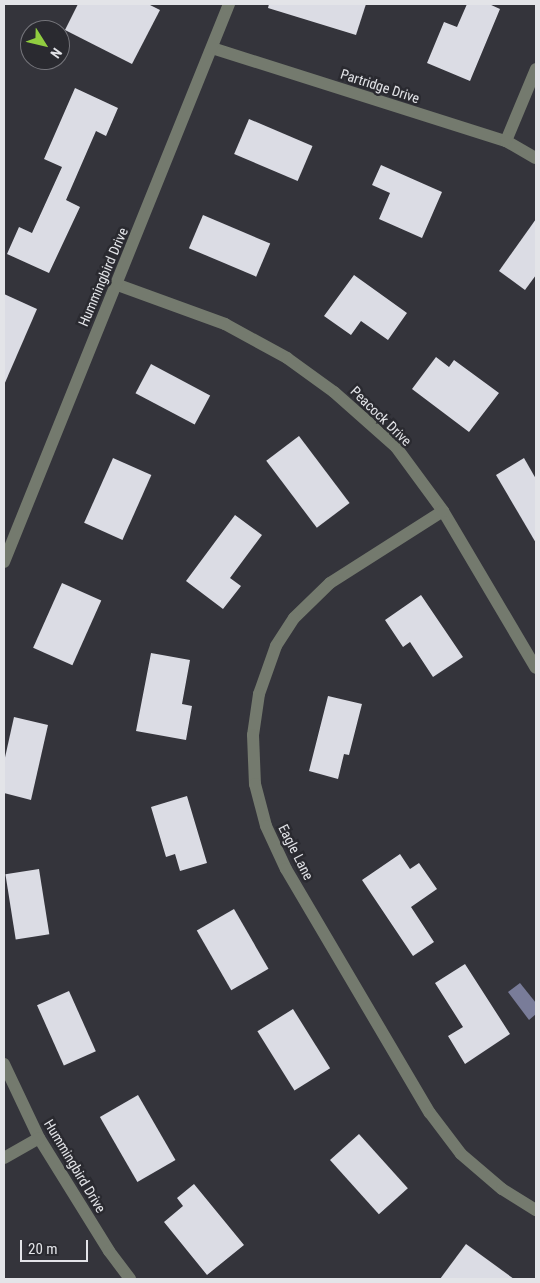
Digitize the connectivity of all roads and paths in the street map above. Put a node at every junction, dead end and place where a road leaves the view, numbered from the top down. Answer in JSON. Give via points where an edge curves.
{"nodes":[{"id":1,"x":229,"y":4,"type":"edge"},
{"id":2,"x":212,"y":48,"type":"junction"},
{"id":3,"x":536,"y":69,"type":"edge"},
{"id":4,"x":506,"y":141,"type":"junction"},
{"id":5,"x":536,"y":158,"type":"edge"},
{"id":6,"x":118,"y":285,"type":"junction"},
{"id":7,"x":443,"y":511,"type":"junction"},
{"id":8,"x":4,"y":562,"type":"edge"},
{"id":9,"x":536,"y":668,"type":"edge"},
{"id":10,"x":4,"y":1064,"type":"edge"},
{"id":11,"x":39,"y":1138,"type":"junction"},
{"id":12,"x":4,"y":1158,"type":"edge"},
{"id":13,"x":536,"y":1210,"type":"edge"},
{"id":14,"x":130,"y":1279,"type":"edge"}],
"edges":[{"from":1,"to":2,"type":"street","name":"Hummingbird Drive"},
{"from":2,"to":4,"type":"street","name":"Partridge Drive"},
{"from":2,"to":6,"type":"street","name":"Hummingbird Drive"},
{"from":3,"to":4,"type":"street"},
{"from":4,"to":5,"type":"street","name":"Partridge Drive"},
{"from":6,"to":7,"type":"street","name":"Peacock Drive","via":[[225,324],[287,358],[334,392],[396,447]]},
{"from":6,"to":8,"type":"street","name":"Hummingbird Drive"},
{"from":7,"to":9,"type":"street","name":"Peacock Drive"},
{"from":7,"to":13,"type":"street","name":"Eagle Lane","via":[[330,583],[294,618],[276,646],[259,694],[253,735],[255,784],[266,826],[286,870],[430,1113],[461,1154],[502,1189]]},
{"from":10,"to":11,"type":"street","name":"Hummingbird Drive"},
{"from":11,"to":12,"type":"street"},
{"from":11,"to":14,"type":"street","name":"Hummingbird Drive"}]}
